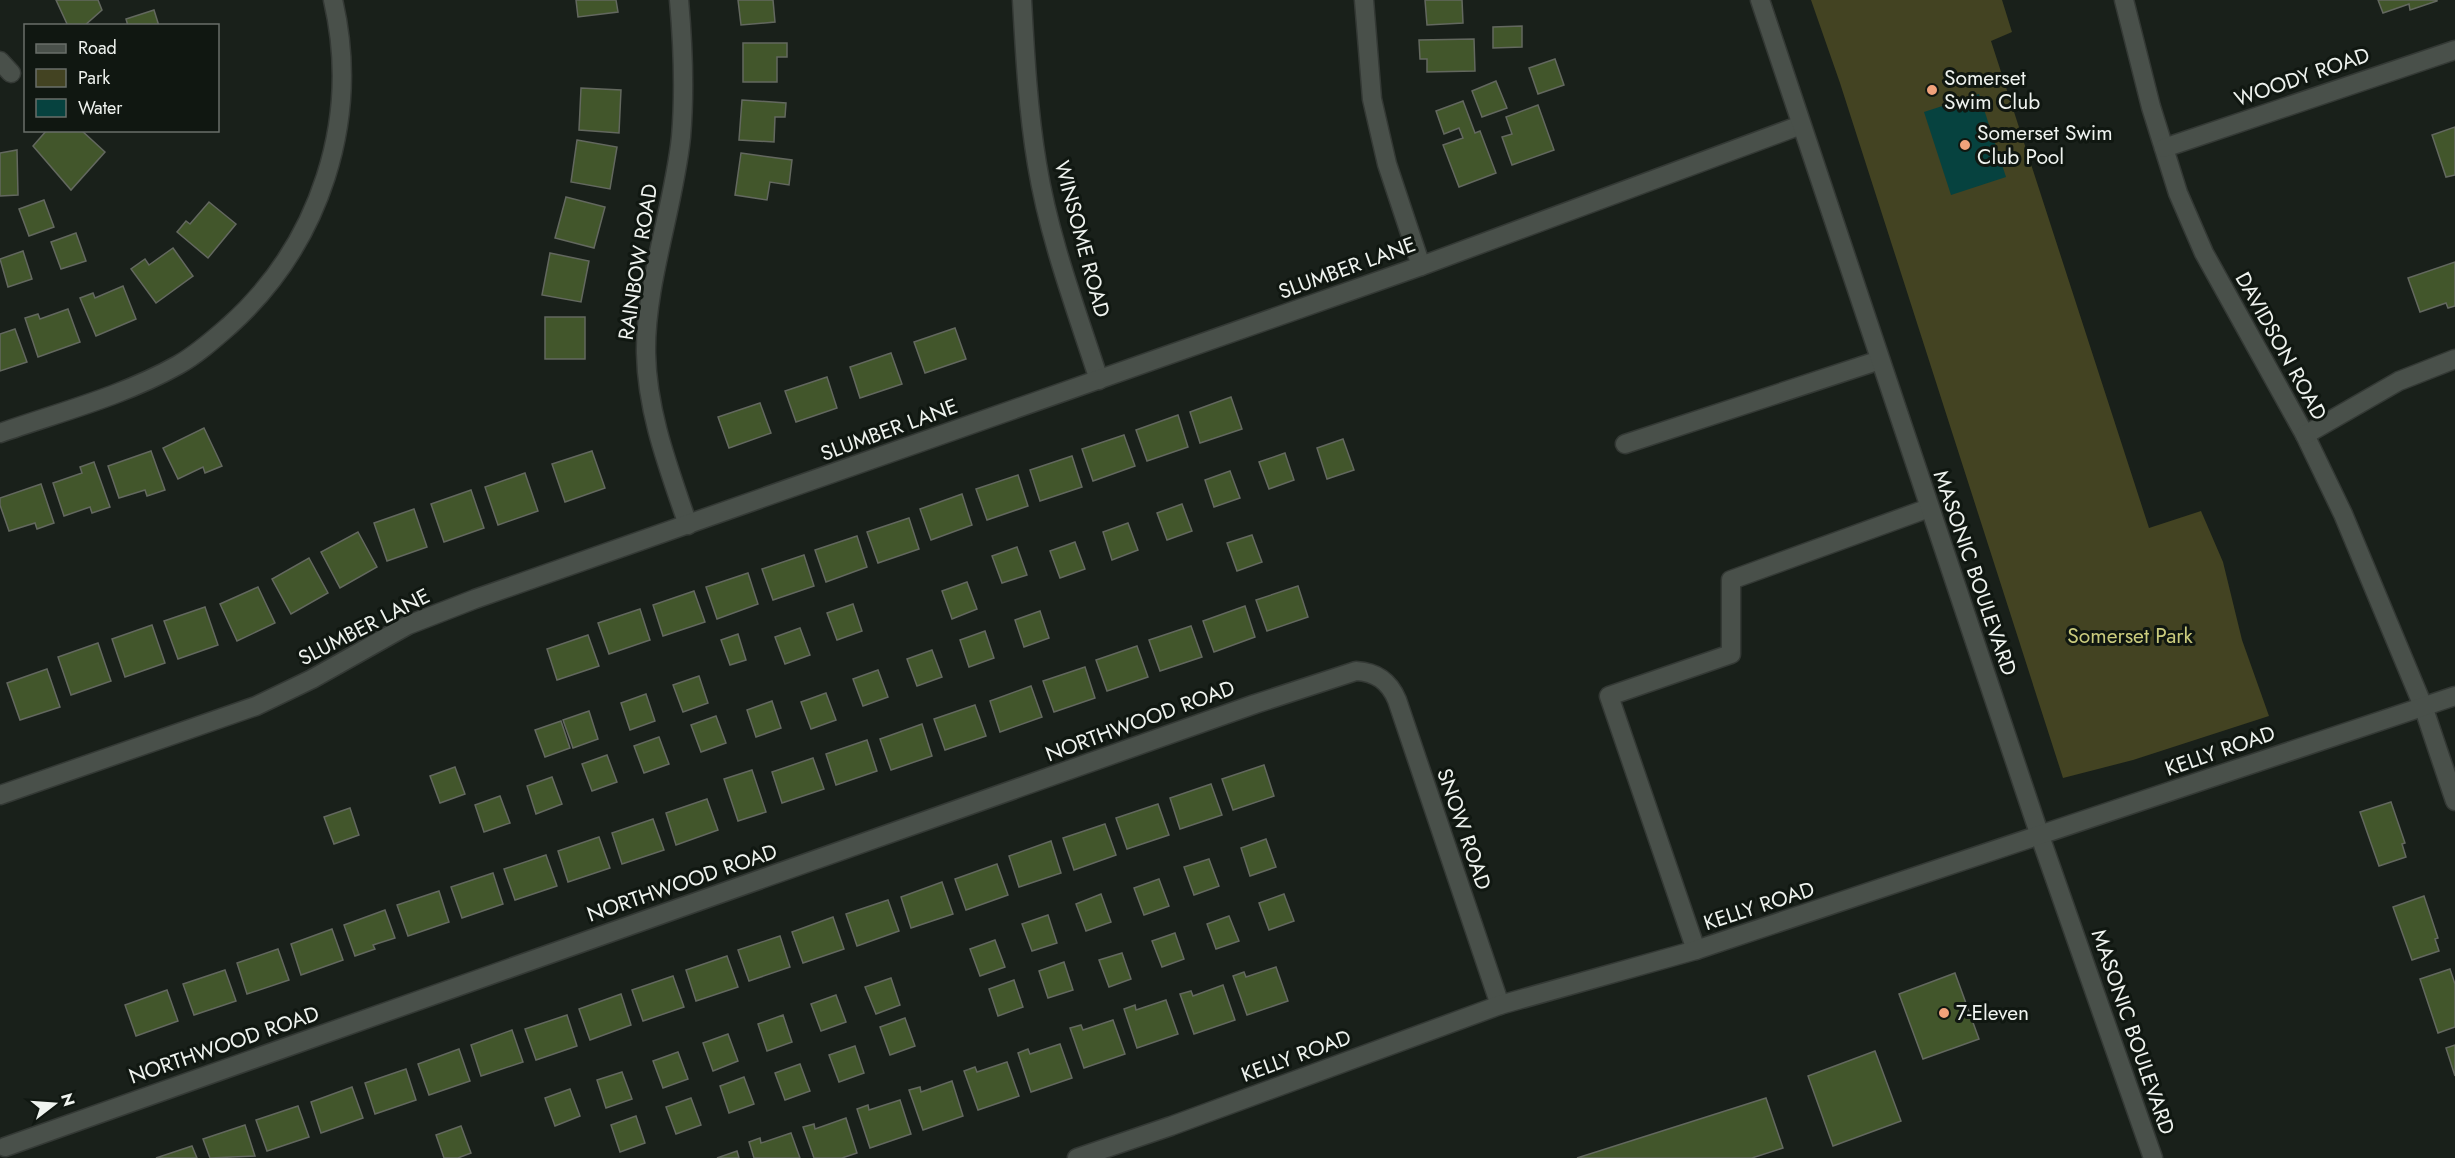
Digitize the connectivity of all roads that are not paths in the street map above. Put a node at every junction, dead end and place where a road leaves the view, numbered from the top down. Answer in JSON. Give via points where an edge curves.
{"nodes":[{"id":1,"x":333,"y":0,"type":"edge"},
{"id":2,"x":679,"y":0,"type":"edge"},
{"id":3,"x":1022,"y":0,"type":"edge"},
{"id":4,"x":1364,"y":0,"type":"edge"},
{"id":5,"x":1760,"y":0,"type":"edge"},
{"id":6,"x":2124,"y":0,"type":"edge"},
{"id":7,"x":2455,"y":50,"type":"edge"},
{"id":8,"x":1801,"y":125,"type":"junction"},
{"id":9,"x":2164,"y":148,"type":"junction"},
{"id":10,"x":1420,"y":266,"type":"junction"},
{"id":11,"x":2455,"y":359,"type":"edge"},
{"id":12,"x":1880,"y":360,"type":"junction"},
{"id":13,"x":1099,"y":380,"type":"junction"},
{"id":14,"x":0,"y":433,"type":"edge"},
{"id":15,"x":2305,"y":435,"type":"junction"},
{"id":16,"x":1625,"y":444,"type":"dead end"},
{"id":17,"x":1929,"y":508,"type":"junction"},
{"id":18,"x":688,"y":525,"type":"junction"},
{"id":19,"x":1376,"y":675,"type":"joint"},
{"id":20,"x":2455,"y":696,"type":"edge"},
{"id":21,"x":2423,"y":706,"type":"junction"},
{"id":22,"x":0,"y":795,"type":"edge"},
{"id":23,"x":2455,"y":801,"type":"edge"},
{"id":24,"x":2040,"y":836,"type":"junction"},
{"id":25,"x":1696,"y":950,"type":"junction"},
{"id":26,"x":1500,"y":1005,"type":"junction"},
{"id":27,"x":4,"y":1145,"type":"edge"},
{"id":28,"x":1077,"y":1158,"type":"edge"},
{"id":29,"x":2154,"y":1158,"type":"edge"}],
"edges":[{"from":1,"to":14,"type":"street","via":[[342,48],[342,94],[325,181],[309,223],[253,304],[180,364],[139,385]]},
{"from":2,"to":18,"type":"street","name":"RAINBOW ROAD","via":[[683,49],[681,138],[648,316],[646,353],[657,433]]},
{"from":3,"to":13,"type":"street","name":"WINSOME ROAD","via":[[1028,104],[1037,166],[1050,226]]},
{"from":4,"to":10,"type":"street","via":[[1372,99],[1387,164]]},
{"from":5,"to":8,"type":"street","name":"MASONIC BOULEVARD"},
{"from":6,"to":9,"type":"street","name":"DAVIDSON ROAD"},
{"from":7,"to":9,"type":"street","name":"WOODY ROAD"},
{"from":8,"to":10,"type":"street","name":"SLUMBER LANE"},
{"from":8,"to":12,"type":"street","name":"MASONIC BOULEVARD"},
{"from":9,"to":15,"type":"street","name":"DAVIDSON ROAD","via":[[2204,253]]},
{"from":10,"to":13,"type":"street","name":"SLUMBER LANE"},
{"from":11,"to":15,"type":"street","via":[[2399,381]]},
{"from":12,"to":16,"type":"street"},
{"from":12,"to":17,"type":"street","name":"MASONIC BOULEVARD"},
{"from":13,"to":18,"type":"street","name":"SLUMBER LANE"},
{"from":15,"to":21,"type":"street","name":"DAVIDSON ROAD","via":[[2343,514]]},
{"from":17,"to":24,"type":"street","name":"MASONIC BOULEVARD"},
{"from":17,"to":25,"type":"street","via":[[1731,580],[1731,654],[1609,696]]},
{"from":18,"to":22,"type":"street","name":"SLUMBER LANE","via":[[408,625],[256,706]]},
{"from":19,"to":26,"type":"street","name":"SNOW ROAD","via":[[1392,689],[1397,700]]},
{"from":19,"to":27,"type":"street","name":"NORTHWOOD ROAD","via":[[1343,673]]},
{"from":20,"to":21,"type":"street","name":"KELLY ROAD"},
{"from":21,"to":23,"type":"street","name":"DAVIDSON ROAD"},
{"from":21,"to":24,"type":"street","name":"KELLY ROAD"},
{"from":24,"to":25,"type":"street","name":"KELLY ROAD"},
{"from":24,"to":29,"type":"street","name":"MASONIC BOULEVARD"},
{"from":25,"to":26,"type":"street","name":"KELLY ROAD"},
{"from":26,"to":28,"type":"street","name":"KELLY ROAD"}]}
